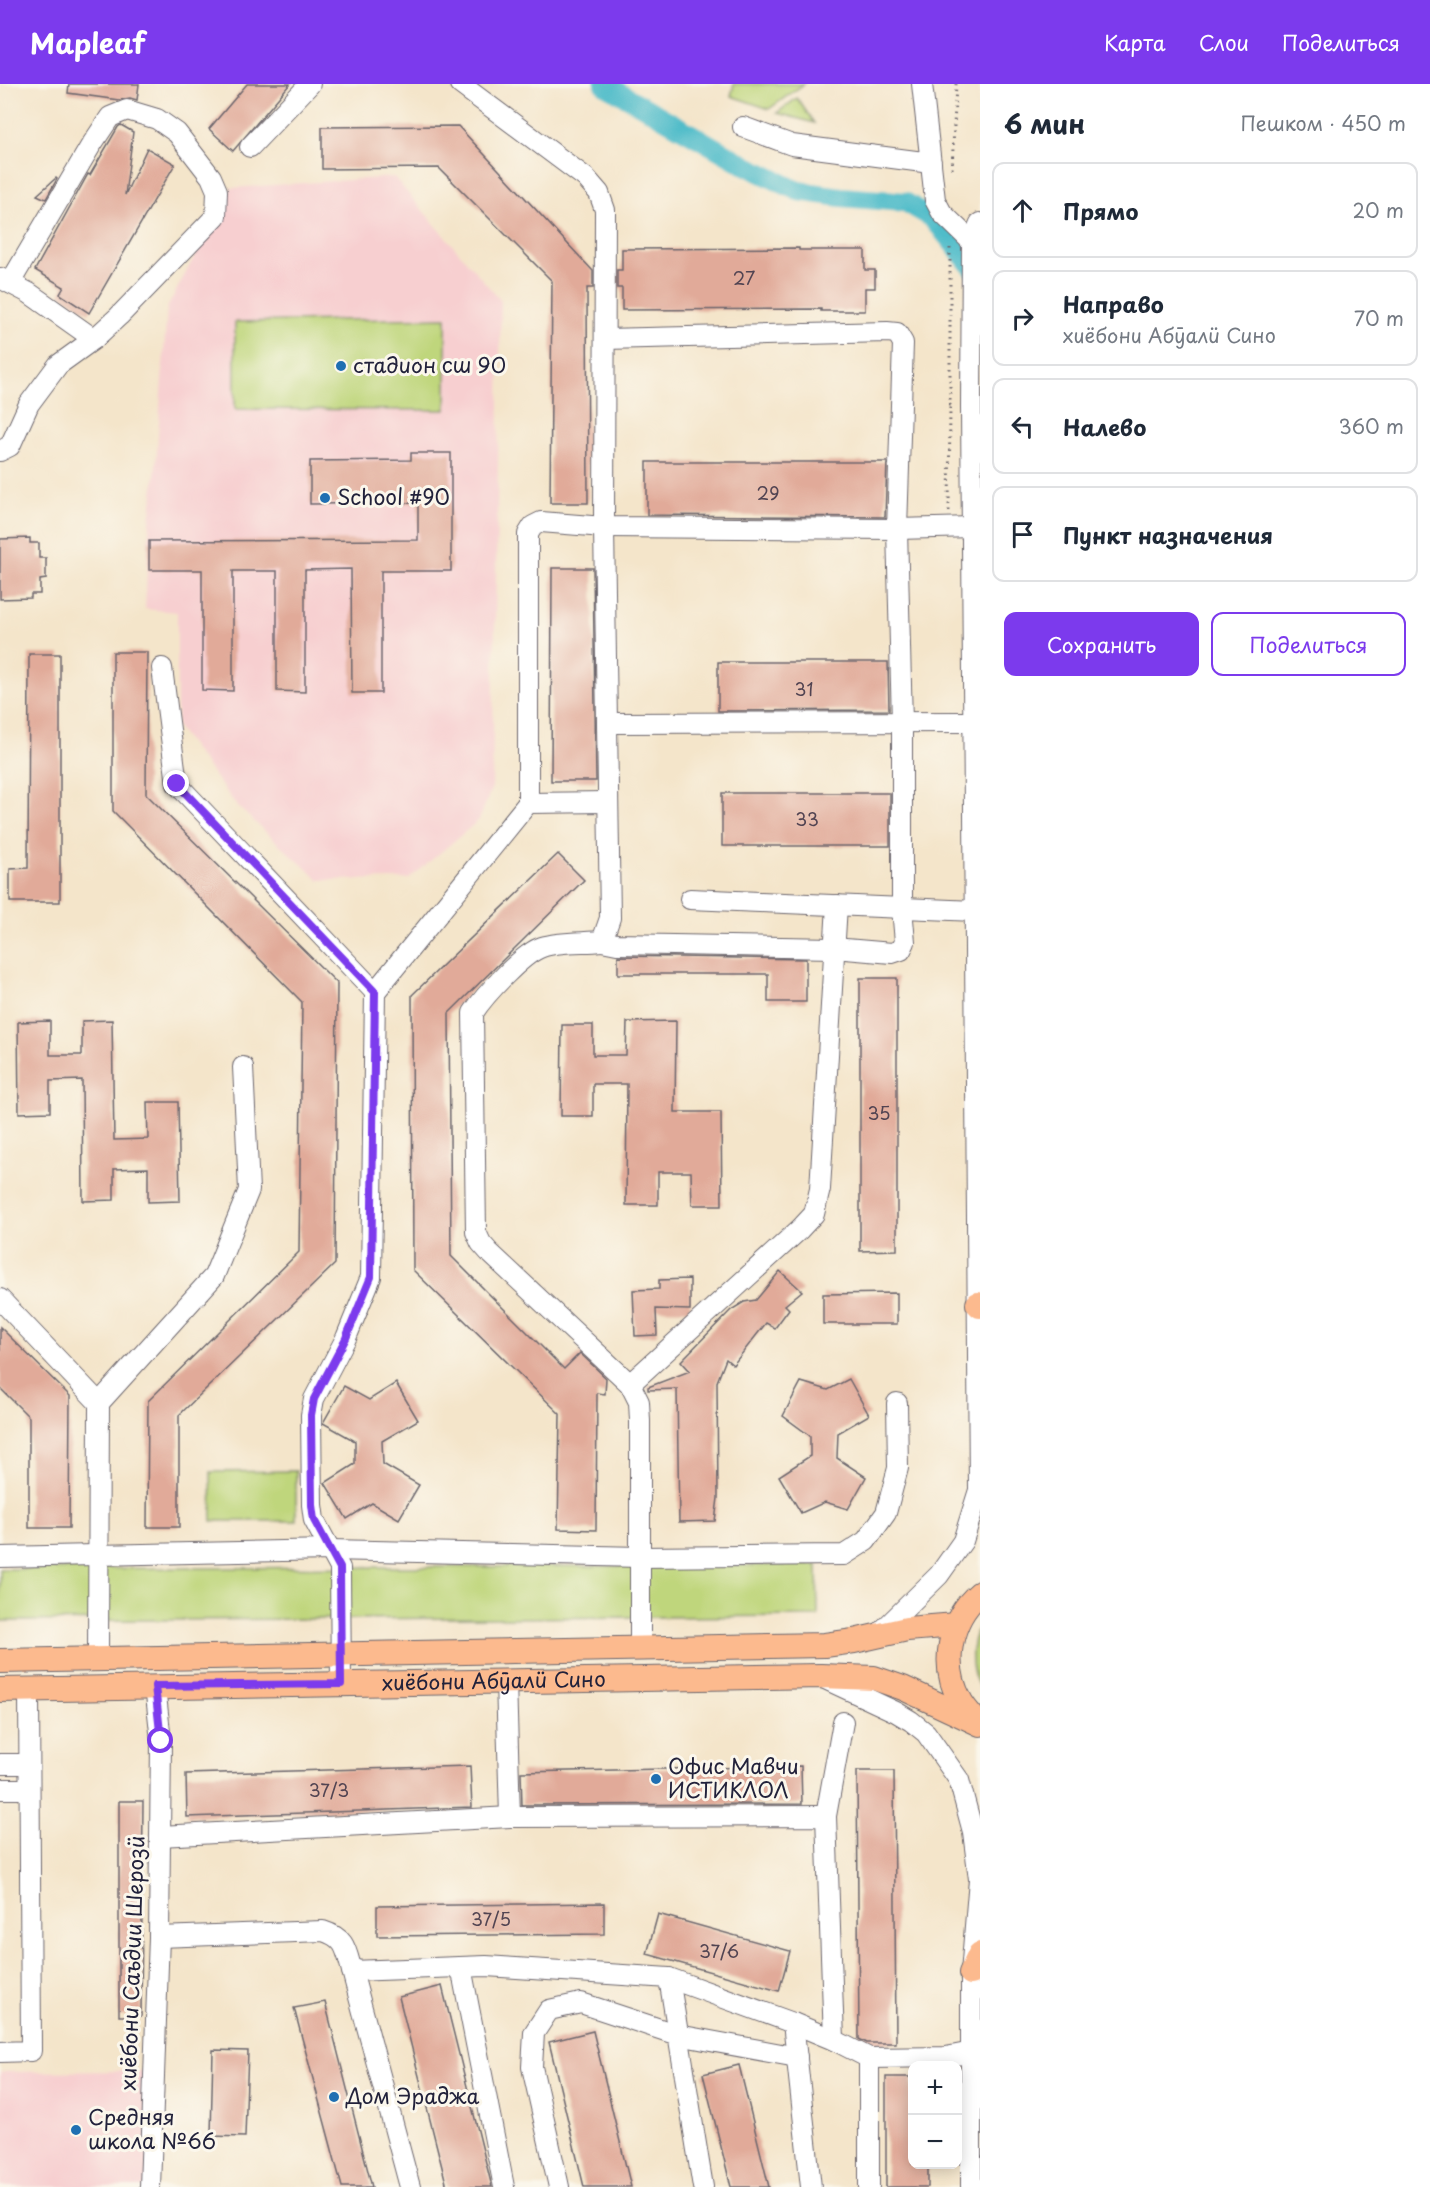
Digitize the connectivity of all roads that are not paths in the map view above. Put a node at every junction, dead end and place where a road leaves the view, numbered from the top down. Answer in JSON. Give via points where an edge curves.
{"nodes":[{"id":1,"x":310,"y":84,"type":"edge"},
{"id":2,"x":460,"y":84,"type":"edge"},
{"id":3,"x":922,"y":84,"type":"edge"},
{"id":4,"x":743,"y":127,"type":"dead end"},
{"id":5,"x":250,"y":147,"type":"dead end"},
{"id":6,"x":931,"y":163,"type":"junction"},
{"id":7,"x":980,"y":223,"type":"edge"},
{"id":8,"x":972,"y":242,"type":"junction"},
{"id":9,"x":5,"y":280,"type":"edge"},
{"id":10,"x":94,"y":339,"type":"junction"},
{"id":11,"x":605,"y":339,"type":"junction"},
{"id":12,"x":0,"y":451,"type":"edge"},
{"id":13,"x":973,"y":526,"type":"junction"},
{"id":14,"x":604,"y":527,"type":"junction"},
{"id":15,"x":897,"y":529,"type":"junction"},
{"id":16,"x":162,"y":668,"type":"dead end"},
{"id":17,"x":974,"y":722,"type":"junction"},
{"id":18,"x":608,"y":723,"type":"junction"},
{"id":19,"x":902,"y":723,"type":"junction"},
{"id":20,"x":608,"y":802,"type":"junction"},
{"id":21,"x":528,"y":803,"type":"junction"},
{"id":22,"x":690,"y":899,"type":"dead end"},
{"id":23,"x":837,"y":905,"type":"junction"},
{"id":24,"x":902,"y":908,"type":"junction"},
{"id":25,"x":975,"y":911,"type":"junction"},
{"id":26,"x":602,"y":941,"type":"junction"},
{"id":27,"x":834,"y":948,"type":"junction"},
{"id":28,"x":375,"y":992,"type":"junction"},
{"id":29,"x":243,"y":1067,"type":"dead end"},
{"id":30,"x":0,"y":1299,"type":"edge"},
{"id":31,"x":979,"y":1305,"type":"edge"},
{"id":32,"x":630,"y":1384,"type":"junction"},
{"id":33,"x":99,"y":1403,"type":"junction"},
{"id":34,"x":897,"y":1403,"type":"dead end"},
{"id":35,"x":330,"y":1550,"type":"junction"},
{"id":36,"x":99,"y":1555,"type":"junction"},
{"id":37,"x":0,"y":1557,"type":"edge"},
{"id":38,"x":640,"y":1557,"type":"junction"},
{"id":39,"x":980,"y":1593,"type":"edge"},
{"id":40,"x":956,"y":1625,"type":"junction"},
{"id":41,"x":879,"y":1635,"type":"junction"},
{"id":42,"x":640,"y":1648,"type":"junction"},
{"id":43,"x":340,"y":1654,"type":"junction"},
{"id":44,"x":98,"y":1659,"type":"junction"},
{"id":45,"x":0,"y":1661,"type":"edge"},
{"id":46,"x":818,"y":1676,"type":"junction"},
{"id":47,"x":506,"y":1681,"type":"junction"},
{"id":48,"x":341,"y":1684,"type":"junction"},
{"id":49,"x":155,"y":1686,"type":"junction"},
{"id":50,"x":28,"y":1689,"type":"junction"},
{"id":51,"x":0,"y":1690,"type":"edge"},
{"id":52,"x":843,"y":1722,"type":"dead end"},
{"id":53,"x":979,"y":1723,"type":"edge"},
{"id":54,"x":0,"y":1764,"type":"edge"},
{"id":55,"x":29,"y":1764,"type":"junction"},
{"id":56,"x":0,"y":1789,"type":"edge"},
{"id":57,"x":29,"y":1789,"type":"junction"},
{"id":58,"x":826,"y":1816,"type":"junction"},
{"id":59,"x":510,"y":1817,"type":"junction"},
{"id":60,"x":160,"y":1836,"type":"junction"},
{"id":61,"x":159,"y":1937,"type":"junction"},
{"id":62,"x":976,"y":1964,"type":"edge"},
{"id":63,"x":462,"y":1967,"type":"junction"},
{"id":64,"x":352,"y":1971,"type":"junction"},
{"id":65,"x":669,"y":1978,"type":"junction"},
{"id":66,"x":793,"y":2023,"type":"junction"},
{"id":67,"x":678,"y":2035,"type":"junction"},
{"id":68,"x":834,"y":2040,"type":"junction"},
{"id":69,"x":0,"y":2052,"type":"edge"},
{"id":70,"x":972,"y":2052,"type":"junction"},
{"id":71,"x":796,"y":2056,"type":"junction"},
{"id":72,"x":869,"y":2058,"type":"junction"},
{"id":73,"x":150,"y":2187,"type":"edge"},
{"id":74,"x":410,"y":2187,"type":"edge"},
{"id":75,"x":504,"y":2187,"type":"edge"},
{"id":76,"x":559,"y":2187,"type":"edge"},
{"id":77,"x":703,"y":2187,"type":"edge"},
{"id":78,"x":811,"y":2187,"type":"edge"},
{"id":79,"x":869,"y":2187,"type":"edge"},
{"id":80,"x":971,"y":2187,"type":"edge"}],
"edges":[{"from":1,"to":5,"type":"street"},
{"from":2,"to":11,"type":"street","via":[[586,178],[599,193],[605,210]]},
{"from":3,"to":6,"type":"street"},
{"from":4,"to":6,"type":"street","via":[[792,145]]},
{"from":6,"to":8,"type":"street","via":[[935,200],[942,213]]},
{"from":7,"to":8,"type":"street"},
{"from":8,"to":13,"type":"street"},
{"from":9,"to":10,"type":"street"},
{"from":9,"to":10,"type":"street","via":[[110,117],[127,110],[157,119],[177,133],[210,177],[217,191],[216,216]]},
{"from":10,"to":12,"type":"street","via":[[58,365],[29,404],[10,446]]},
{"from":11,"to":14,"type":"street"},
{"from":11,"to":15,"type":"street","via":[[897,333],[903,342]]},
{"from":13,"to":15,"type":"street"},
{"from":13,"to":17,"type":"street"},
{"from":14,"to":15,"type":"street"},
{"from":14,"to":18,"type":"street"},
{"from":14,"to":21,"type":"street","via":[[541,522],[528,534]]},
{"from":15,"to":19,"type":"street"},
{"from":16,"to":28,"type":"street","via":[[177,784]]},
{"from":17,"to":19,"type":"street"},
{"from":17,"to":25,"type":"street"},
{"from":18,"to":19,"type":"street"},
{"from":18,"to":20,"type":"street"},
{"from":19,"to":24,"type":"street"},
{"from":20,"to":21,"type":"street"},
{"from":20,"to":26,"type":"street","via":[[610,918]]},
{"from":21,"to":28,"type":"street"},
{"from":22,"to":23,"type":"street"},
{"from":23,"to":24,"type":"street"},
{"from":23,"to":27,"type":"street"},
{"from":24,"to":25,"type":"street"},
{"from":24,"to":27,"type":"street","via":[[905,942],[901,950],[892,953]]},
{"from":25,"to":31,"type":"street"},
{"from":26,"to":27,"type":"street"},
{"from":26,"to":32,"type":"street","via":[[533,950],[482,999],[473,1013],[476,1232],[489,1252]]},
{"from":27,"to":32,"type":"street","via":[[820,1189],[814,1214]]},
{"from":28,"to":35,"type":"street","via":[[371,1277],[346,1338],[314,1399],[311,1415],[314,1520]]},
{"from":29,"to":33,"type":"street","via":[[249,1190],[214,1276]]},
{"from":30,"to":33,"type":"street"},
{"from":31,"to":41,"type":"street","via":[[979,1490],[963,1541],[939,1575]]},
{"from":32,"to":38,"type":"street","via":[[639,1402]]},
{"from":33,"to":36,"type":"street"},
{"from":34,"to":38,"type":"street","via":[[898,1468],[886,1513],[867,1540],[844,1555]]},
{"from":35,"to":36,"type":"street"},
{"from":35,"to":38,"type":"street"},
{"from":35,"to":43,"type":"street","via":[[340,1568]]},
{"from":36,"to":37,"type":"street"},
{"from":36,"to":44,"type":"street"},
{"from":38,"to":42,"type":"street"},
{"from":39,"to":40,"type":"main road","name":"хиёбони Абӯалӣ Сино"},
{"from":40,"to":41,"type":"main road","name":"хиёбони Абӯалӣ Сино"},
{"from":40,"to":53,"type":"main road","name":"хиёбони Абӯалӣ Сино","via":[[950,1651],[951,1677],[961,1702]]},
{"from":41,"to":42,"type":"main road","name":"хиёбони Абӯалӣ Сино","via":[[825,1645]]},
{"from":42,"to":43,"type":"main road","name":"хиёбони Абӯалӣ Сино"},
{"from":43,"to":44,"type":"main road","name":"хиёбони Абӯалӣ Сино"},
{"from":43,"to":48,"type":"street"},
{"from":44,"to":45,"type":"main road","name":"хиёбони Абӯалӣ Сино"},
{"from":46,"to":47,"type":"main road","name":"хиёбони Абӯалӣ Сино"},
{"from":46,"to":53,"type":"main road","name":"хиёбони Абӯалӣ Сино","via":[[874,1678]]},
{"from":46,"to":62,"type":"street","via":[[911,1721],[926,1733],[959,1780],[973,1832],[979,1880]]},
{"from":47,"to":48,"type":"main road","name":"хиёбони Абӯалӣ Сино"},
{"from":47,"to":59,"type":"street"},
{"from":48,"to":49,"type":"main road","name":"хиёбони Абӯалӣ Сино"},
{"from":49,"to":50,"type":"main road","name":"хиёбони Абӯалӣ Сино"},
{"from":49,"to":60,"type":"street","name":"хиёбони Саъдии Шерозӣ","via":[[161,1741]]},
{"from":50,"to":51,"type":"main road","name":"хиёбони Абӯалӣ Сино"},
{"from":50,"to":55,"type":"street"},
{"from":52,"to":58,"type":"street"},
{"from":54,"to":55,"type":"street"},
{"from":55,"to":57,"type":"street"},
{"from":56,"to":57,"type":"street"},
{"from":57,"to":69,"type":"street","via":[[31,2052]]},
{"from":58,"to":59,"type":"street"},
{"from":58,"to":68,"type":"street"},
{"from":59,"to":60,"type":"street"},
{"from":60,"to":61,"type":"street","name":"хиёбони Саъдии Шерозӣ"},
{"from":61,"to":64,"type":"street","via":[[323,1931],[344,1944]]},
{"from":61,"to":73,"type":"street","name":"хиёбони Саъдии Шерозӣ"},
{"from":62,"to":70,"type":"street"},
{"from":63,"to":64,"type":"street"},
{"from":63,"to":65,"type":"street"},
{"from":63,"to":75,"type":"street"},
{"from":64,"to":74,"type":"street"},
{"from":65,"to":66,"type":"street"},
{"from":65,"to":67,"type":"street"},
{"from":66,"to":68,"type":"street"},
{"from":66,"to":71,"type":"street"},
{"from":67,"to":71,"type":"street"},
{"from":67,"to":76,"type":"street","via":[[580,2003],[549,2010],[534,2033],[532,2067]]},
{"from":67,"to":77,"type":"street"},
{"from":68,"to":72,"type":"street"},
{"from":70,"to":72,"type":"street","via":[[946,2057]]},
{"from":70,"to":80,"type":"street"},
{"from":71,"to":78,"type":"street"},
{"from":72,"to":79,"type":"street"}]}
